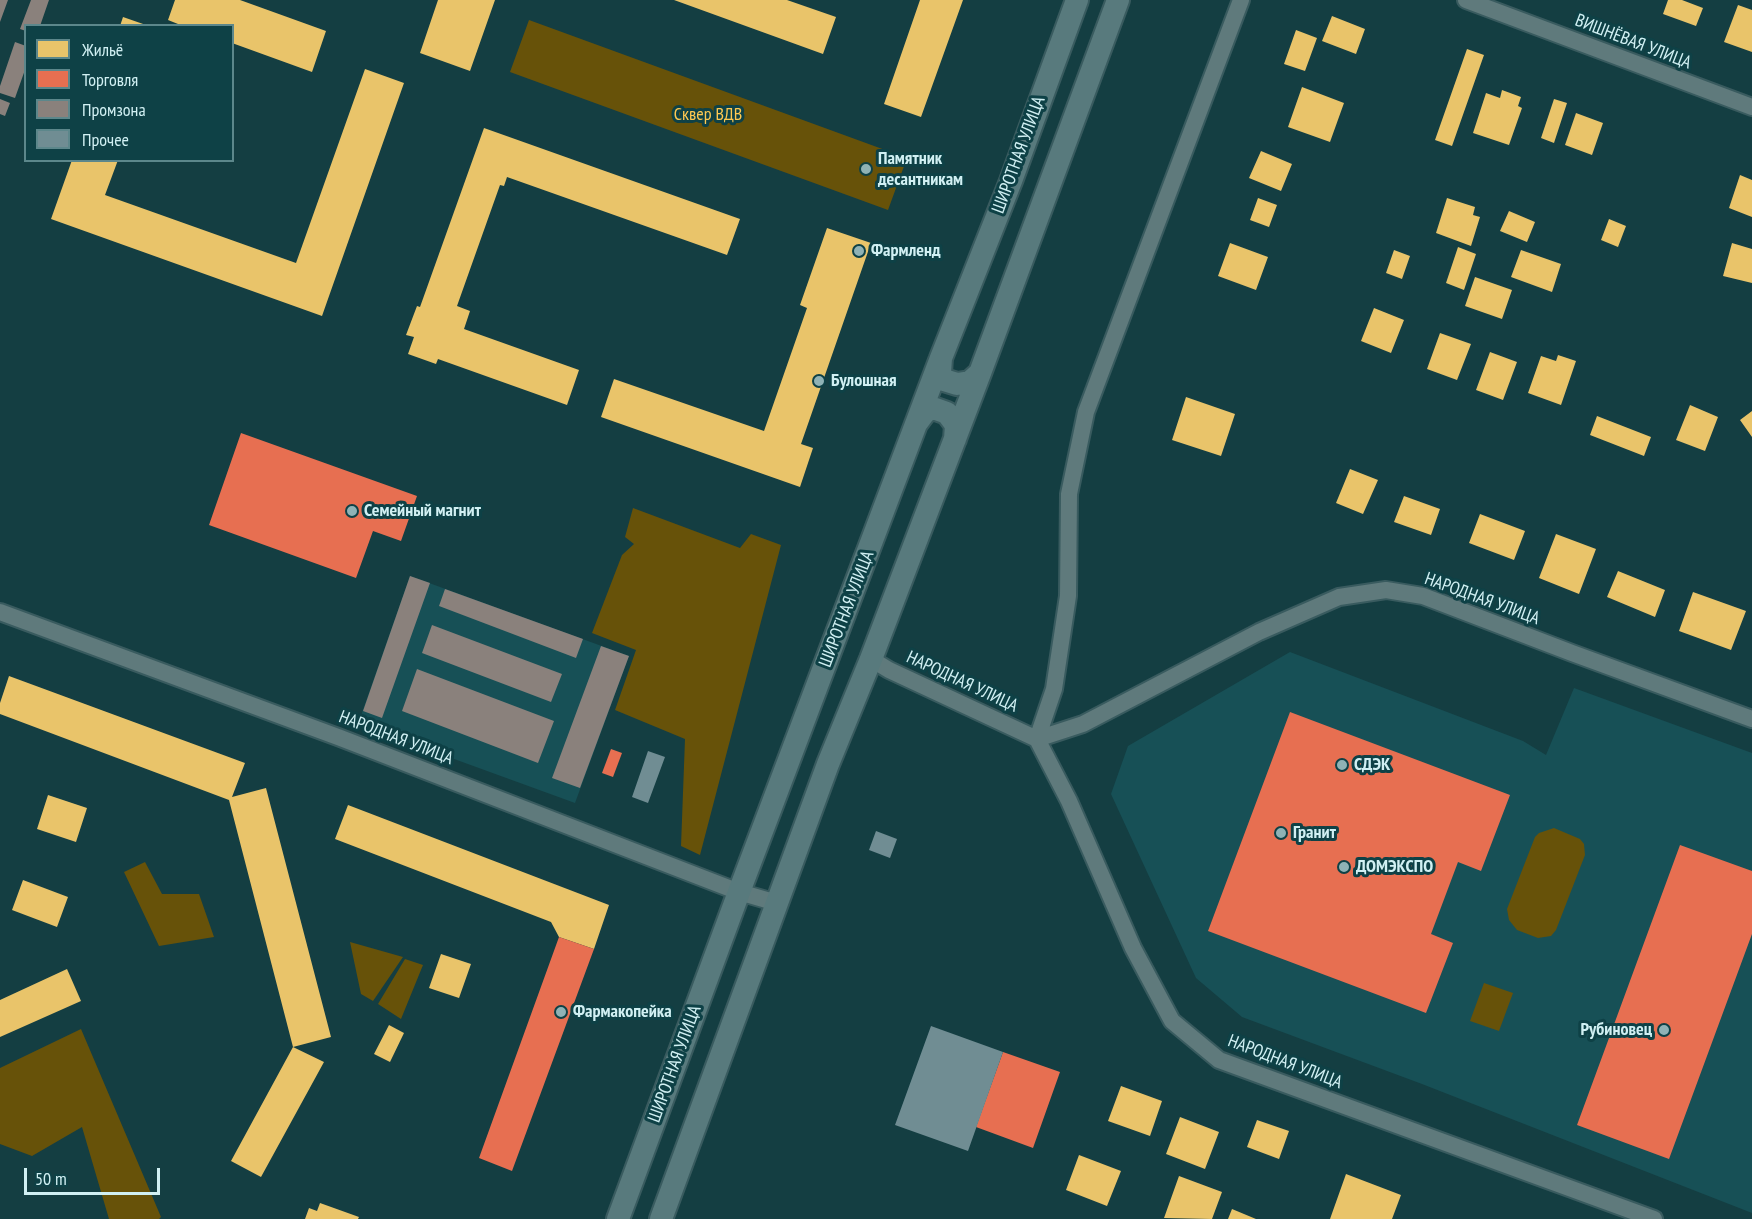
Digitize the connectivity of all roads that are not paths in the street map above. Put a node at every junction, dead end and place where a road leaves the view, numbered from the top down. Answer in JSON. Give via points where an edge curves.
{"nodes":[{"id":1,"x":1077,"y":0,"type":"edge"},
{"id":2,"x":1118,"y":0,"type":"edge"},
{"id":3,"x":1241,"y":0,"type":"edge"},
{"id":4,"x":1466,"y":0,"type":"edge"},
{"id":5,"x":1752,"y":107,"type":"edge"},
{"id":6,"x":940,"y":358,"type":"junction"},
{"id":7,"x":980,"y":373,"type":"junction"},
{"id":8,"x":916,"y":424,"type":"junction"},
{"id":9,"x":954,"y":439,"type":"junction"},
{"id":10,"x":0,"y":612,"type":"edge"},
{"id":11,"x":871,"y":659,"type":"junction"},
{"id":12,"x":1752,"y":719,"type":"edge"},
{"id":13,"x":1037,"y":739,"type":"junction"},
{"id":14,"x":739,"y":892,"type":"junction"},
{"id":15,"x":777,"y":903,"type":"junction"},
{"id":16,"x":618,"y":1219,"type":"edge"},
{"id":17,"x":661,"y":1219,"type":"edge"},
{"id":18,"x":1654,"y":1219,"type":"edge"}],
"edges":[{"from":1,"to":6,"type":"main road","name":"ШИРОТНАЯ УЛИЦА","via":[[1011,181]]},
{"from":2,"to":7,"type":"main road"},
{"from":3,"to":13,"type":"street","via":[[1086,412],[1069,494],[1068,596],[1056,678]]},
{"from":4,"to":5,"type":"street","name":"ВИШНЁВАЯ УЛИЦА"},
{"from":6,"to":7,"type":"main road","via":[[944,380],[970,382]]},
{"from":6,"to":8,"type":"main road","name":"ШИРОТНАЯ УЛИЦА"},
{"from":7,"to":9,"type":"main road"},
{"from":8,"to":9,"type":"main road","via":[[933,408],[947,413],[956,425]]},
{"from":8,"to":14,"type":"main road","name":"ШИРОТНАЯ УЛИЦА"},
{"from":9,"to":11,"type":"main road"},
{"from":10,"to":14,"type":"street","name":"НАРОДНАЯ УЛИЦА"},
{"from":11,"to":13,"type":"street","name":"НАРОДНАЯ УЛИЦА"},
{"from":11,"to":15,"type":"main road"},
{"from":12,"to":13,"type":"street","name":"НАРОДНАЯ УЛИЦА","via":[[1423,596],[1386,590],[1339,597],[1259,632],[1083,724]]},
{"from":13,"to":18,"type":"street","name":"НАРОДНАЯ УЛИЦА","via":[[1069,801],[1133,948],[1172,1021],[1219,1060]]},
{"from":14,"to":15,"type":"street","name":"НАРОДНАЯ УЛИЦА"},
{"from":14,"to":16,"type":"main road","name":"ШИРОТНАЯ УЛИЦА"},
{"from":15,"to":17,"type":"main road"}]}
